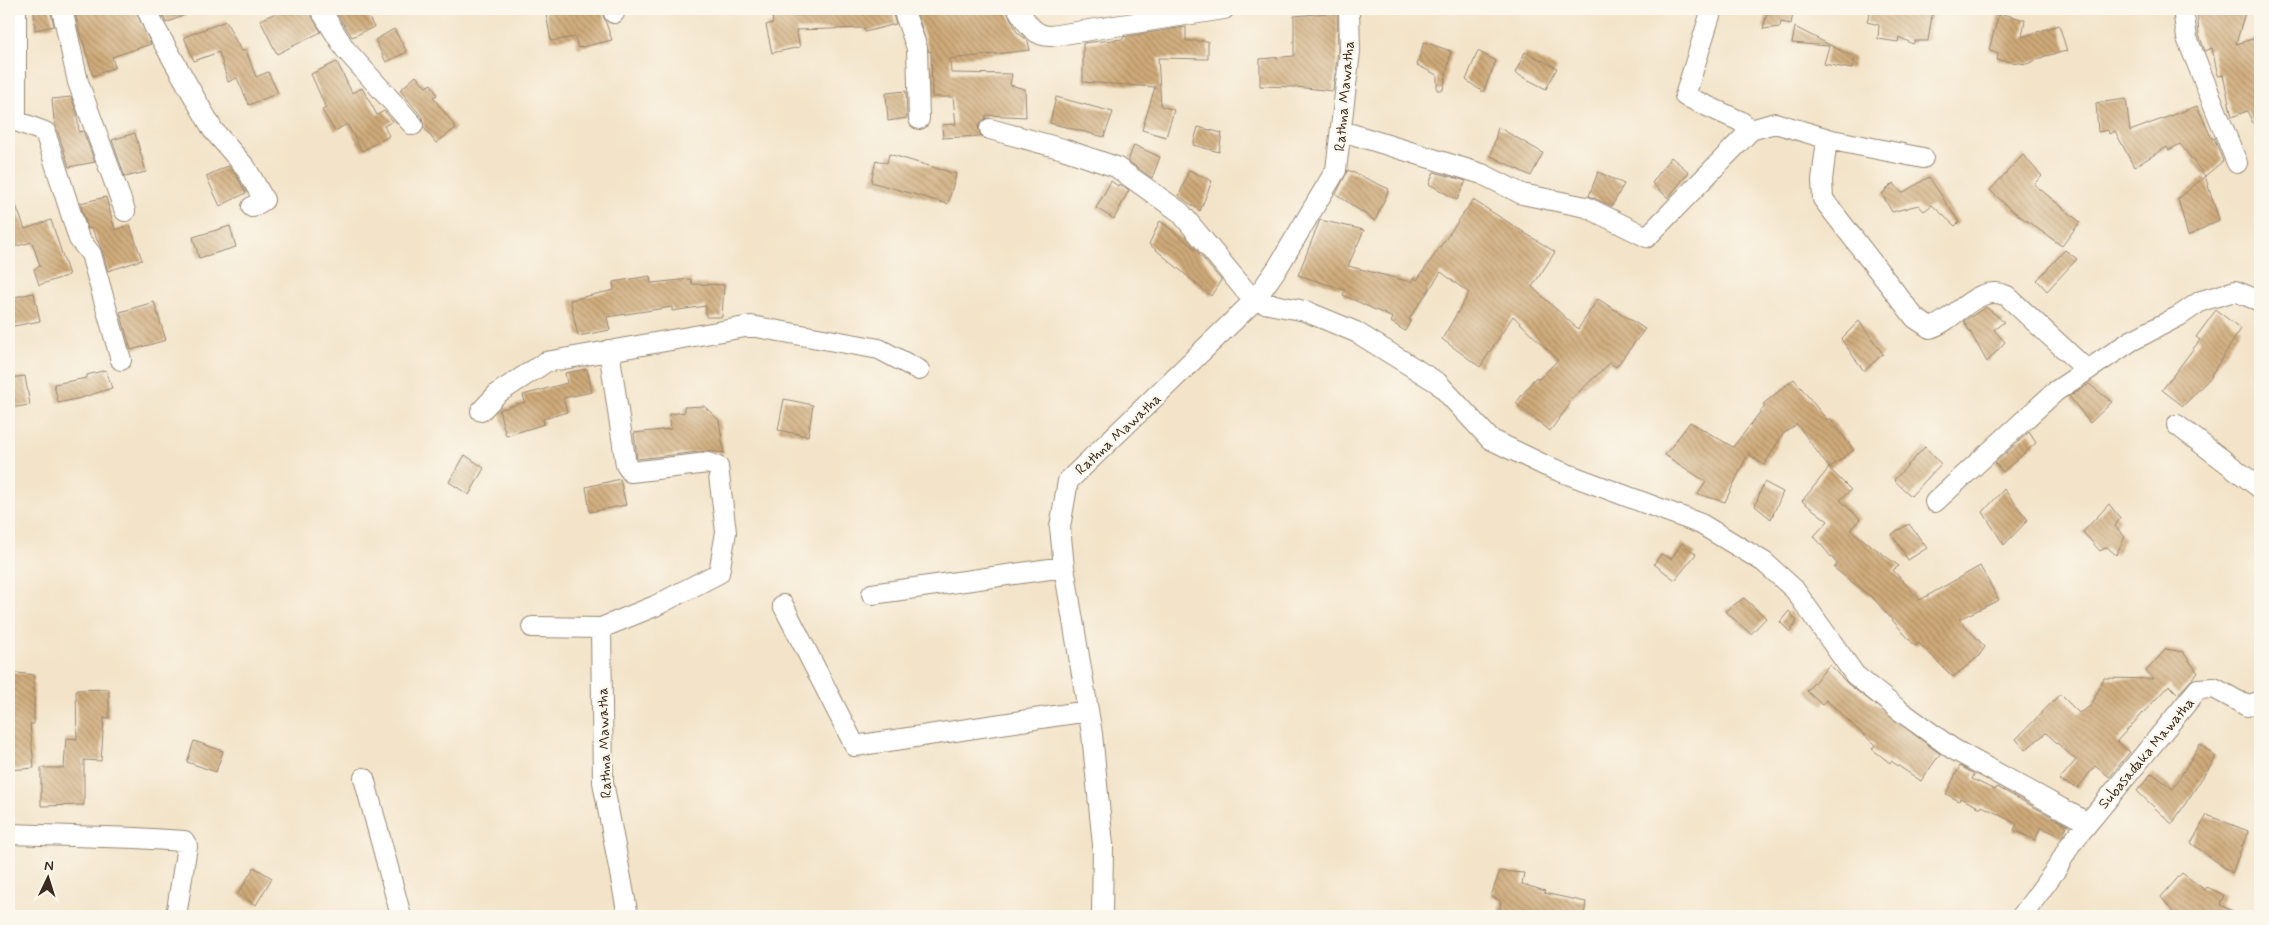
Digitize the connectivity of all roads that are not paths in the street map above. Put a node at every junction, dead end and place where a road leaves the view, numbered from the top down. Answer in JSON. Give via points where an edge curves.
{"nodes":[{"id":1,"x":16,"y":9,"type":"edge"},
{"id":2,"x":62,"y":9,"type":"edge"},
{"id":3,"x":147,"y":9,"type":"edge"},
{"id":4,"x":320,"y":9,"type":"edge"},
{"id":5,"x":903,"y":9,"type":"edge"},
{"id":6,"x":1018,"y":9,"type":"edge"},
{"id":7,"x":1224,"y":9,"type":"edge"},
{"id":8,"x":1349,"y":9,"type":"edge"},
{"id":9,"x":1712,"y":9,"type":"edge"},
{"id":10,"x":2182,"y":9,"type":"edge"},
{"id":11,"x":919,"y":118,"type":"dead end"},
{"id":12,"x":413,"y":124,"type":"dead end"},
{"id":13,"x":990,"y":129,"type":"dead end"},
{"id":14,"x":1751,"y":130,"type":"junction"},
{"id":15,"x":1342,"y":131,"type":"junction"},
{"id":16,"x":1827,"y":139,"type":"junction"},
{"id":17,"x":1923,"y":158,"type":"dead end"},
{"id":18,"x":2237,"y":163,"type":"dead end"},
{"id":19,"x":252,"y":207,"type":"dead end"},
{"id":20,"x":125,"y":211,"type":"dead end"},
{"id":21,"x":2260,"y":300,"type":"edge"},
{"id":22,"x":1254,"y":301,"type":"junction"},
{"id":23,"x":609,"y":350,"type":"junction"},
{"id":24,"x":121,"y":360,"type":"dead end"},
{"id":25,"x":919,"y":370,"type":"dead end"},
{"id":26,"x":2087,"y":370,"type":"junction"},
{"id":27,"x":481,"y":411,"type":"dead end"},
{"id":28,"x":2178,"y":425,"type":"dead end"},
{"id":29,"x":2260,"y":488,"type":"edge"},
{"id":30,"x":1935,"y":502,"type":"dead end"},
{"id":31,"x":1064,"y":567,"type":"junction"},
{"id":32,"x":872,"y":594,"type":"dead end"},
{"id":33,"x":783,"y":605,"type":"dead end"},
{"id":34,"x":532,"y":628,"type":"dead end"},
{"id":35,"x":601,"y":628,"type":"junction"},
{"id":36,"x":2260,"y":701,"type":"edge"},
{"id":37,"x":1088,"y":711,"type":"junction"},
{"id":38,"x":364,"y":778,"type":"dead end"},
{"id":39,"x":2088,"y":823,"type":"junction"},
{"id":40,"x":9,"y":834,"type":"edge"},
{"id":41,"x":176,"y":916,"type":"edge"},
{"id":42,"x":402,"y":916,"type":"edge"},
{"id":43,"x":628,"y":916,"type":"edge"},
{"id":44,"x":1102,"y":916,"type":"edge"},
{"id":45,"x":2022,"y":916,"type":"edge"}],
"edges":[{"from":1,"to":24,"type":"street","via":[[16,121],[45,132],[79,239],[92,254]]},
{"from":2,"to":20,"type":"street","via":[[78,82]]},
{"from":3,"to":19,"type":"street","via":[[213,130],[246,168],[264,200]]},
{"from":4,"to":12,"type":"street","via":[[345,49]]},
{"from":5,"to":11,"type":"street","via":[[917,48]]},
{"from":6,"to":7,"type":"street","via":[[1032,30],[1043,36]]},
{"from":8,"to":15,"type":"street","name":"Rathna Mawatha","via":[[1350,52]]},
{"from":9,"to":14,"type":"street","via":[[1685,96],[1740,121]]},
{"from":10,"to":18,"type":"street","via":[[2188,38]]},
{"from":13,"to":22,"type":"street","via":[[1116,167],[1180,212]]},
{"from":14,"to":15,"type":"street","via":[[1647,237],[1586,207],[1522,194],[1482,174]]},
{"from":14,"to":16,"type":"street","via":[[1775,123]]},
{"from":15,"to":22,"type":"street","name":"Rathna Mawatha","via":[[1336,170]]},
{"from":16,"to":17,"type":"street"},
{"from":16,"to":26,"type":"street","via":[[1823,199],[1915,318],[1930,328],[1942,324],[1954,312],[1989,292],[1998,292],[2008,296]]},
{"from":21,"to":26,"type":"street","via":[[2235,291],[2201,301],[2130,341]]},
{"from":22,"to":31,"type":"street","name":"Rathna Mawatha","via":[[1068,481],[1060,527]]},
{"from":22,"to":39,"type":"street","via":[[1305,311],[1356,332],[1438,383],[1490,439],[1546,466],[1701,524],[1764,562],[1794,588],[1855,675],[1953,749]]},
{"from":23,"to":25,"type":"street","via":[[751,326],[879,349]]},
{"from":23,"to":27,"type":"street","via":[[546,362],[498,393]]},
{"from":23,"to":35,"type":"street","via":[[626,465],[631,472],[708,463],[718,467],[726,532],[719,573]]},
{"from":26,"to":30,"type":"street","via":[[2056,391]]},
{"from":28,"to":29,"type":"street"},
{"from":31,"to":32,"type":"street"},
{"from":31,"to":37,"type":"street","name":"Rathna Mawatha"},
{"from":33,"to":37,"type":"street","via":[[855,746]]},
{"from":34,"to":35,"type":"street"},
{"from":35,"to":43,"type":"street","name":"Rathna Mawatha","via":[[603,782]]},
{"from":36,"to":39,"type":"street","name":"Subasadaka Mawatha","via":[[2247,706],[2214,688],[2198,689]]},
{"from":37,"to":44,"type":"street","name":"Rathna Mawatha","via":[[1104,845]]},
{"from":38,"to":42,"type":"street"},
{"from":39,"to":45,"type":"street","name":"Subasadaka Mawatha","via":[[2070,844]]},
{"from":40,"to":41,"type":"street","via":[[184,841],[187,846]]}]}
